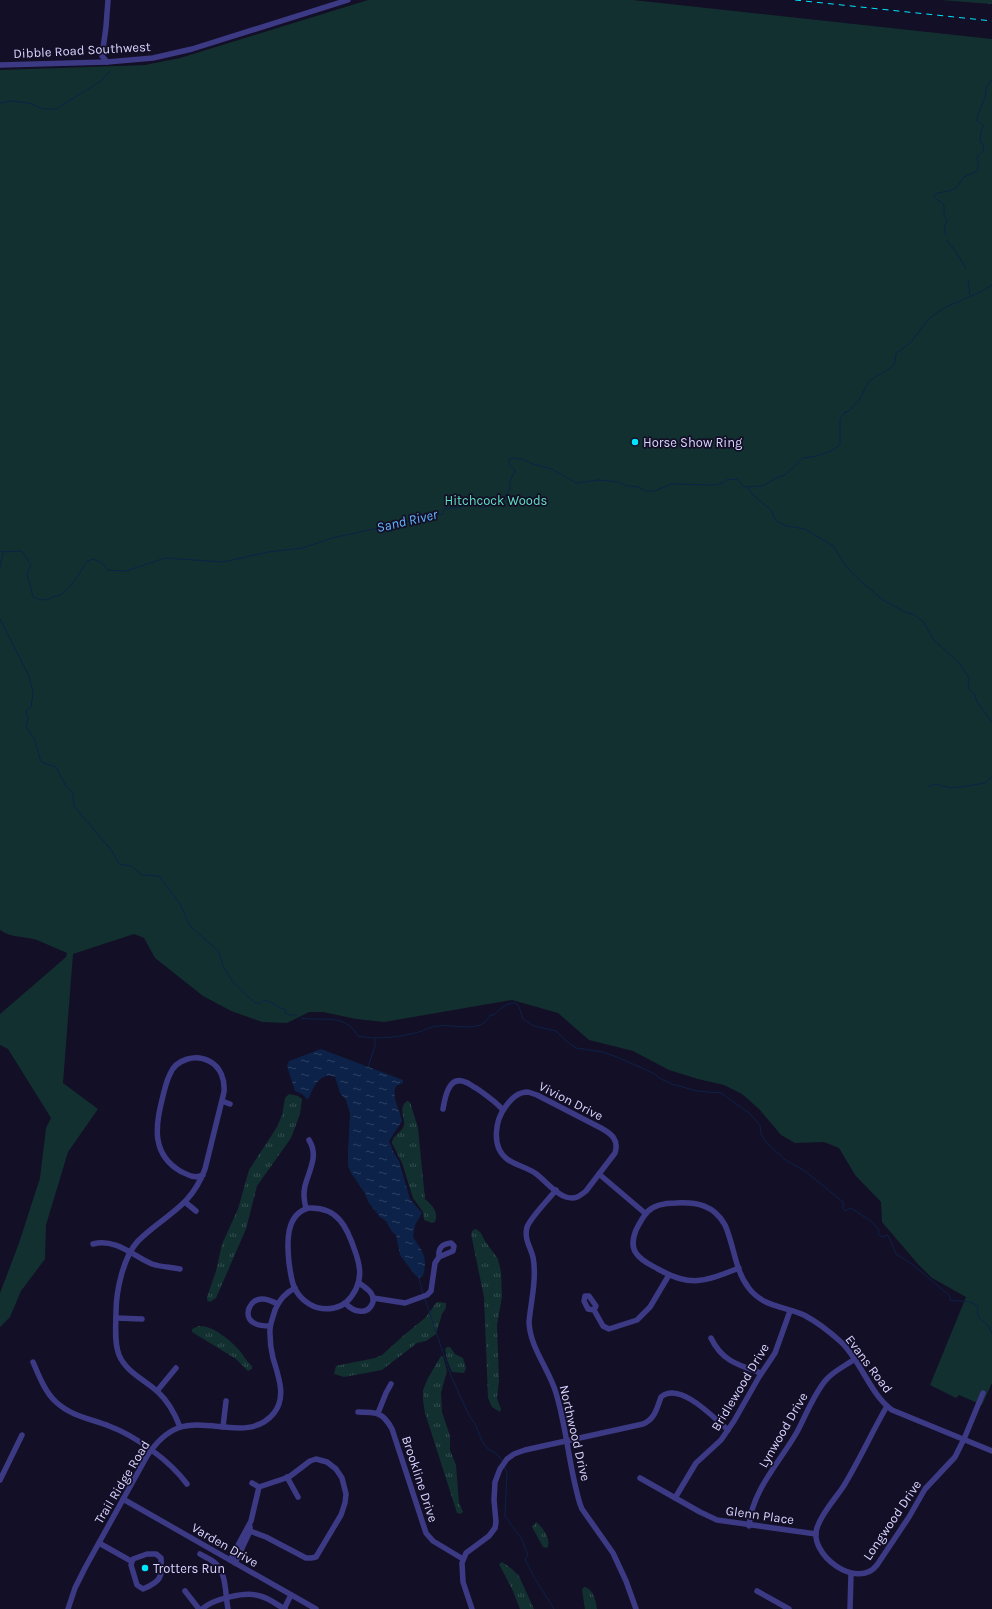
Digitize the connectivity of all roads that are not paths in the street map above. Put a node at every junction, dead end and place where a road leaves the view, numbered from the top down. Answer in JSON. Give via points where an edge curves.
{"nodes":[{"id":1,"x":108,"y":0,"type":"edge"},
{"id":2,"x":348,"y":0,"type":"edge"},
{"id":3,"x":107,"y":62,"type":"junction"},
{"id":4,"x":0,"y":65,"type":"edge"},
{"id":5,"x":222,"y":1101,"type":"junction"},
{"id":6,"x":230,"y":1104,"type":"dead end"},
{"id":7,"x":443,"y":1109,"type":"dead end"},
{"id":8,"x":503,"y":1110,"type":"junction"},
{"id":9,"x":308,"y":1140,"type":"dead end"},
{"id":10,"x":599,"y":1174,"type":"junction"},
{"id":11,"x":203,"y":1175,"type":"junction"},
{"id":12,"x":556,"y":1190,"type":"junction"},
{"id":13,"x":186,"y":1202,"type":"junction"},
{"id":14,"x":306,"y":1208,"type":"junction"},
{"id":15,"x":196,"y":1211,"type":"dead end"},
{"id":16,"x":646,"y":1214,"type":"junction"},
{"id":17,"x":93,"y":1244,"type":"dead end"},
{"id":18,"x":131,"y":1252,"type":"junction"},
{"id":19,"x":439,"y":1257,"type":"dead end"},
{"id":20,"x":739,"y":1268,"type":"junction"},
{"id":21,"x":180,"y":1269,"type":"dead end"},
{"id":22,"x":669,"y":1275,"type":"junction"},
{"id":23,"x":359,"y":1283,"type":"junction"},
{"id":24,"x":295,"y":1288,"type":"junction"},
{"id":25,"x":373,"y":1298,"type":"junction"},
{"id":26,"x":278,"y":1304,"type":"junction"},
{"id":27,"x":346,"y":1304,"type":"junction"},
{"id":28,"x":594,"y":1310,"type":"dead end"},
{"id":29,"x":790,"y":1311,"type":"junction"},
{"id":30,"x":116,"y":1318,"type":"junction"},
{"id":31,"x":142,"y":1318,"type":"dead end"},
{"id":32,"x":270,"y":1326,"type":"junction"},
{"id":33,"x":711,"y":1338,"type":"dead end"},
{"id":34,"x":855,"y":1360,"type":"junction"},
{"id":35,"x":32,"y":1362,"type":"dead end"},
{"id":36,"x":176,"y":1368,"type":"dead end"},
{"id":37,"x":761,"y":1373,"type":"junction"},
{"id":38,"x":391,"y":1384,"type":"dead end"},
{"id":39,"x":157,"y":1391,"type":"junction"},
{"id":40,"x":983,"y":1393,"type":"dead end"},
{"id":41,"x":226,"y":1401,"type":"dead end"},
{"id":42,"x":887,"y":1406,"type":"junction"},
{"id":43,"x":358,"y":1412,"type":"dead end"},
{"id":44,"x":378,"y":1413,"type":"junction"},
{"id":45,"x":180,"y":1427,"type":"junction"},
{"id":46,"x":222,"y":1427,"type":"junction"},
{"id":47,"x":728,"y":1430,"type":"junction"},
{"id":48,"x":22,"y":1435,"type":"dead end"},
{"id":49,"x":964,"y":1439,"type":"junction"},
{"id":50,"x":567,"y":1440,"type":"junction"},
{"id":51,"x":151,"y":1450,"type":"junction"},
{"id":52,"x":992,"y":1451,"type":"edge"},
{"id":53,"x":288,"y":1477,"type":"junction"},
{"id":54,"x":640,"y":1478,"type":"dead end"},
{"id":55,"x":0,"y":1480,"type":"edge"},
{"id":56,"x":252,"y":1483,"type":"dead end"},
{"id":57,"x":187,"y":1484,"type":"dead end"},
{"id":58,"x":259,"y":1487,"type":"junction"},
{"id":59,"x":298,"y":1497,"type":"dead end"},
{"id":60,"x":675,"y":1498,"type":"junction"},
{"id":61,"x":123,"y":1499,"type":"junction"},
{"id":62,"x":251,"y":1521,"type":"junction"},
{"id":63,"x":749,"y":1526,"type":"junction"},
{"id":64,"x":250,"y":1531,"type":"junction"},
{"id":65,"x":816,"y":1534,"type":"junction"},
{"id":66,"x":99,"y":1543,"type":"junction"},
{"id":67,"x":200,"y":1554,"type":"dead end"},
{"id":68,"x":463,"y":1559,"type":"junction"},
{"id":69,"x":131,"y":1561,"type":"junction"},
{"id":70,"x":233,"y":1562,"type":"junction"},
{"id":71,"x":851,"y":1574,"type":"junction"},
{"id":72,"x":185,"y":1591,"type":"dead end"},
{"id":73,"x":757,"y":1591,"type":"dead end"},
{"id":74,"x":291,"y":1595,"type":"junction"},
{"id":75,"x":226,"y":1598,"type":"junction"},
{"id":76,"x":68,"y":1609,"type":"edge"},
{"id":77,"x":200,"y":1609,"type":"edge"},
{"id":78,"x":228,"y":1609,"type":"edge"},
{"id":79,"x":284,"y":1609,"type":"edge"},
{"id":80,"x":316,"y":1609,"type":"edge"},
{"id":81,"x":472,"y":1609,"type":"edge"},
{"id":82,"x":636,"y":1609,"type":"edge"},
{"id":83,"x":789,"y":1609,"type":"edge"},
{"id":84,"x":850,"y":1609,"type":"edge"}],
"edges":[{"from":1,"to":3,"type":"street","via":[[102,56]]},
{"from":2,"to":3,"type":"street","name":"Dibble Road Southwest","via":[[170,54],[139,60]]},
{"from":3,"to":4,"type":"street","name":"Dibble Road Southwest"},
{"from":5,"to":6,"type":"street"},
{"from":5,"to":11,"type":"street","via":[[211,1157]]},
{"from":5,"to":11,"type":"street","via":[[224,1080],[212,1063],[202,1058],[191,1058],[176,1065],[169,1074],[157,1120],[159,1145],[166,1158],[176,1168],[195,1177]]},
{"from":7,"to":8,"type":"street","via":[[450,1086],[460,1080],[487,1095]]},
{"from":8,"to":10,"type":"street","name":"Vivion Drive","via":[[518,1094],[531,1092],[610,1134],[615,1141],[616,1151]]},
{"from":8,"to":12,"type":"street","name":"Vivion Drive","via":[[496,1137],[500,1151],[507,1159],[535,1173]]},
{"from":9,"to":14,"type":"street","via":[[314,1154],[304,1190]]},
{"from":10,"to":12,"type":"street","name":"Vivion Drive","via":[[580,1196],[567,1197]]},
{"from":10,"to":16,"type":"street"},
{"from":11,"to":13,"type":"street"},
{"from":12,"to":50,"type":"street","name":"Northwood Drive","via":[[531,1220],[527,1229],[527,1242],[534,1268],[529,1322],[533,1341],[556,1391]]},
{"from":13,"to":15,"type":"street"},
{"from":13,"to":18,"type":"street","via":[[138,1242]]},
{"from":14,"to":23,"type":"street","via":[[327,1211],[344,1225],[359,1263]]},
{"from":14,"to":24,"type":"street","via":[[296,1216],[289,1231],[288,1248]]},
{"from":16,"to":20,"type":"street","name":"Evans Road","via":[[654,1207],[670,1203],[696,1203],[710,1208],[725,1225]]},
{"from":16,"to":22,"type":"street","via":[[634,1237],[635,1250],[646,1262]]},
{"from":17,"to":18,"type":"street","via":[[109,1243]]},
{"from":18,"to":21,"type":"street","via":[[153,1264]]},
{"from":18,"to":30,"type":"street","via":[[118,1291]]},
{"from":19,"to":25,"type":"street","via":[[435,1263],[431,1291],[427,1295],[406,1303]]},
{"from":20,"to":22,"type":"street","via":[[696,1281],[686,1281]]},
{"from":20,"to":29,"type":"street","name":"Evans Road","via":[[745,1283],[756,1297]]},
{"from":22,"to":28,"type":"street","via":[[650,1307],[637,1320],[609,1329],[602,1326]]},
{"from":23,"to":25,"type":"street"},
{"from":23,"to":27,"type":"street"},
{"from":24,"to":26,"type":"street","name":"Trail Ridge Road","via":[[284,1295]]},
{"from":24,"to":27,"type":"street","via":[[304,1300],[319,1308],[335,1308]]},
{"from":25,"to":27,"type":"street","via":[[371,1307],[363,1312]]},
{"from":26,"to":32,"type":"street","name":"Trail Ridge Road"},
{"from":26,"to":32,"type":"street","via":[[260,1299],[253,1302],[249,1309],[249,1316],[253,1322]]},
{"from":29,"to":34,"type":"street","name":"Evans Road","via":[[803,1315],[823,1327]]},
{"from":29,"to":37,"type":"street","name":"Bridlewood Drive","via":[[775,1353]]},
{"from":30,"to":31,"type":"street"},
{"from":30,"to":39,"type":"street","via":[[117,1346],[123,1362]]},
{"from":32,"to":46,"type":"street","name":"Trail Ridge Road","via":[[272,1356],[279,1376],[281,1397],[278,1406],[270,1417],[255,1426]]},
{"from":33,"to":37,"type":"street","via":[[716,1348],[727,1359]]},
{"from":34,"to":42,"type":"street","name":"Evans Road"},
{"from":34,"to":63,"type":"street","name":"Lynwood Drive","via":[[832,1374],[822,1385],[789,1446],[758,1494],[750,1512]]},
{"from":35,"to":51,"type":"street","via":[[49,1394],[61,1406],[118,1430]]},
{"from":36,"to":39,"type":"street"},
{"from":37,"to":47,"type":"street","name":"Bridlewood Drive"},
{"from":38,"to":44,"type":"street"},
{"from":39,"to":45,"type":"street","via":[[170,1405]]},
{"from":40,"to":49,"type":"street","name":"Longwood Drive"},
{"from":41,"to":46,"type":"street"},
{"from":42,"to":49,"type":"street","name":"Evans Road"},
{"from":42,"to":65,"type":"street","via":[[844,1486],[817,1527]]},
{"from":43,"to":44,"type":"street"},
{"from":44,"to":68,"type":"street","name":"Brookline Drive","via":[[392,1429],[426,1533],[433,1541]]},
{"from":45,"to":46,"type":"street","name":"Trail Ridge Road"},
{"from":45,"to":51,"type":"street","name":"Trail Ridge Road","via":[[162,1438]]},
{"from":47,"to":50,"type":"street","via":[[691,1399],[670,1393],[661,1398],[656,1412],[647,1422]]},
{"from":47,"to":60,"type":"street","name":"Bridlewood Drive","via":[[716,1446],[694,1465]]},
{"from":48,"to":55,"type":"street"},
{"from":49,"to":52,"type":"street","name":"Evans Road"},
{"from":49,"to":71,"type":"street","name":"Longwood Drive","via":[[951,1462],[925,1489],[874,1569],[866,1573]]},
{"from":50,"to":68,"type":"street","via":[[510,1456],[495,1482],[495,1528],[489,1536],[471,1548]]},
{"from":50,"to":82,"type":"street","name":"Northwood Drive","via":[[582,1509],[613,1553]]},
{"from":51,"to":57,"type":"street"},
{"from":51,"to":61,"type":"street","name":"Trail Ridge Road"},
{"from":53,"to":58,"type":"street"},
{"from":53,"to":59,"type":"street"},
{"from":53,"to":64,"type":"street","via":[[316,1459],[329,1463],[342,1478],[346,1494],[344,1508],[318,1555],[306,1558]]},
{"from":54,"to":60,"type":"street","name":"Glenn Place"},
{"from":56,"to":58,"type":"street"},
{"from":58,"to":62,"type":"street"},
{"from":60,"to":63,"type":"street","name":"Glenn Place","via":[[711,1518]]},
{"from":61,"to":66,"type":"street","name":"Trail Ridge Road"},
{"from":61,"to":70,"type":"street","name":"Varden Drive"},
{"from":62,"to":64,"type":"street"},
{"from":62,"to":70,"type":"street"},
{"from":63,"to":65,"type":"street","name":"Glenn Place"},
{"from":64,"to":70,"type":"street"},
{"from":65,"to":71,"type":"street","via":[[820,1551],[842,1570]]},
{"from":66,"to":69,"type":"street"},
{"from":66,"to":76,"type":"street","name":"Trail Ridge Road","via":[[75,1588]]},
{"from":67,"to":75,"type":"street","via":[[220,1569]]},
{"from":68,"to":81,"type":"street","via":[[462,1575]]},
{"from":69,"to":69,"type":"street","via":[[134,1580],[143,1589],[161,1577],[161,1558],[156,1554],[147,1554]]},
{"from":70,"to":74,"type":"street","name":"Varden Drive"},
{"from":71,"to":84,"type":"street"},
{"from":72,"to":77,"type":"street"},
{"from":73,"to":83,"type":"street"},
{"from":74,"to":79,"type":"street"},
{"from":74,"to":80,"type":"street","name":"Varden Drive"},
{"from":75,"to":77,"type":"street","via":[[213,1601]]},
{"from":75,"to":78,"type":"street"},
{"from":75,"to":79,"type":"street","via":[[256,1595]]}]}
